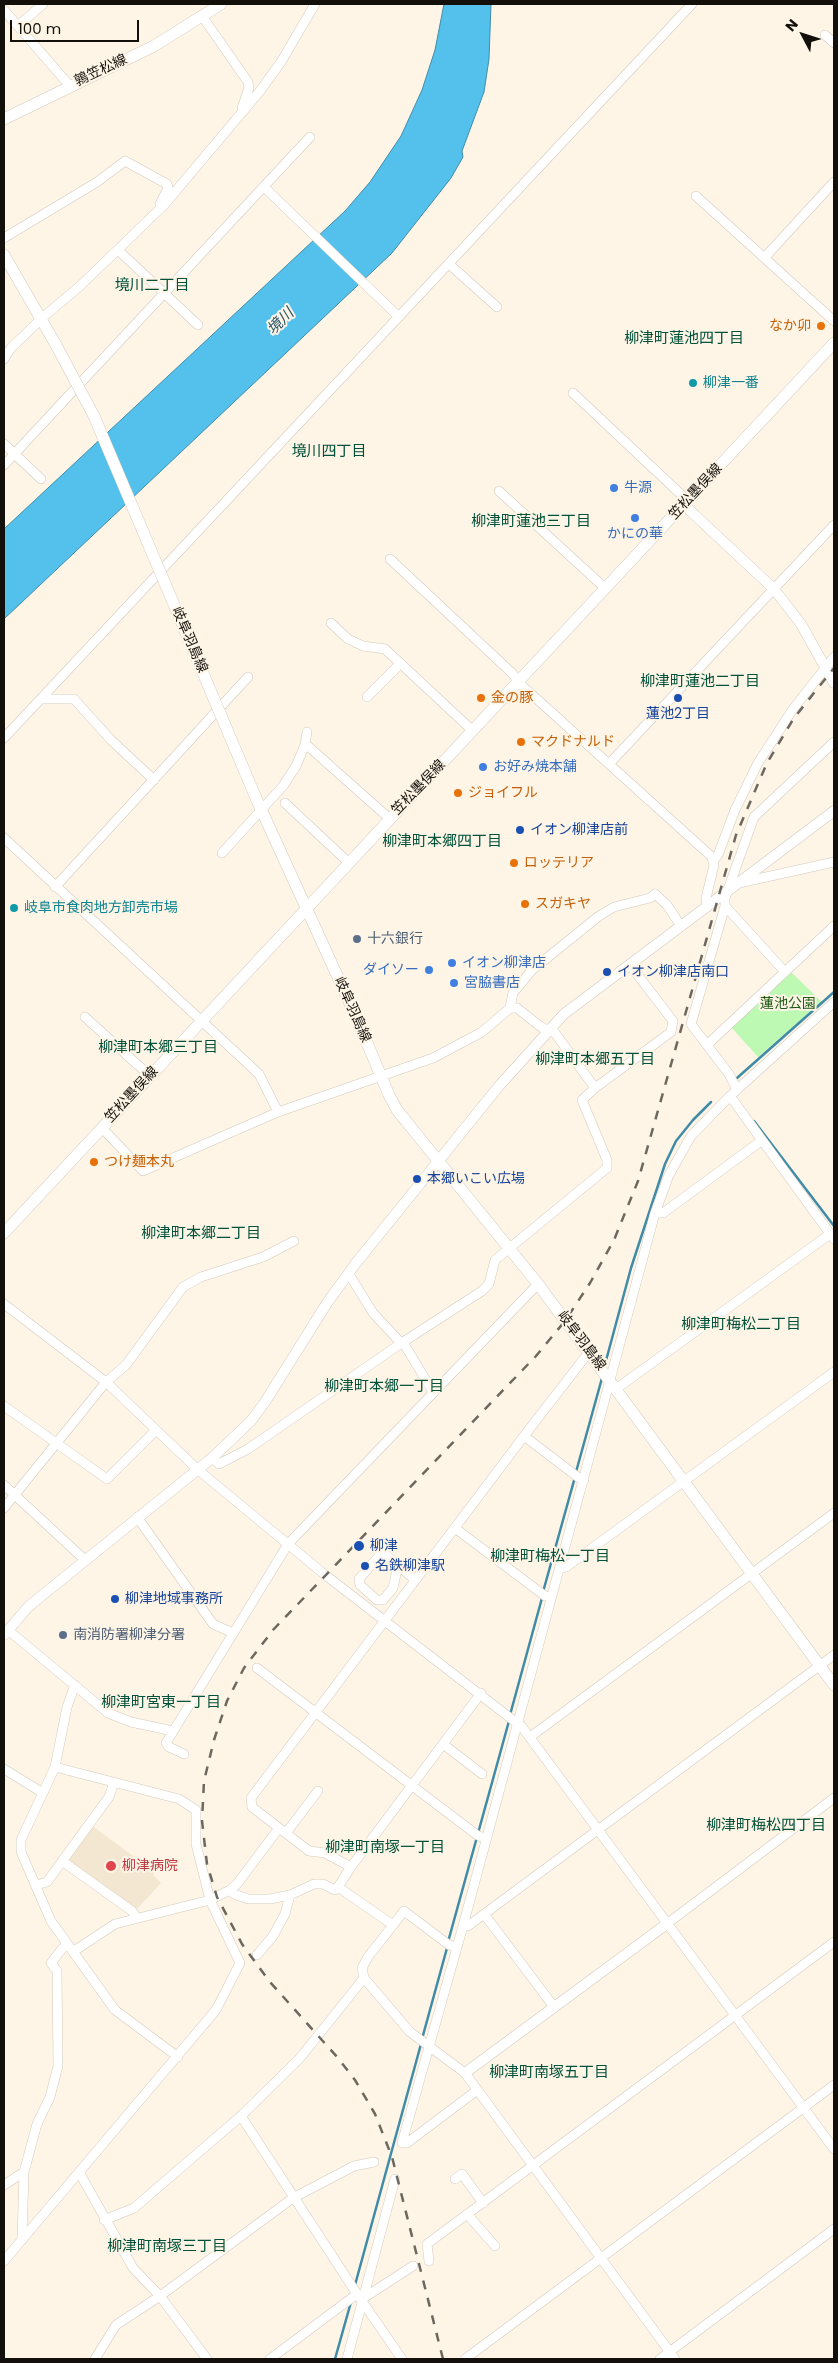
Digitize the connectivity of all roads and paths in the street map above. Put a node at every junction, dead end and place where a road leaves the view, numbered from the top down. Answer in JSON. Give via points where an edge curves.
{"nodes":[{"id":1,"x":43,"y":4,"type":"edge"},
{"id":2,"x":221,"y":4,"type":"edge"},
{"id":3,"x":315,"y":4,"type":"edge"},
{"id":4,"x":692,"y":4,"type":"edge"},
{"id":5,"x":4,"y":10,"type":"edge"},
{"id":6,"x":202,"y":16,"type":"junction"},
{"id":7,"x":18,"y":26,"type":"junction"},
{"id":8,"x":825,"y":35,"type":"dead end"},
{"id":9,"x":834,"y":43,"type":"edge"},
{"id":10,"x":70,"y":86,"type":"junction"},
{"id":11,"x":241,"y":113,"type":"junction"},
{"id":12,"x":4,"y":119,"type":"edge"},
{"id":13,"x":310,"y":137,"type":"dead end"},
{"id":14,"x":834,"y":182,"type":"edge"},
{"id":15,"x":264,"y":187,"type":"junction"},
{"id":16,"x":696,"y":196,"type":"dead end"},
{"id":17,"x":156,"y":214,"type":"junction"},
{"id":18,"x":4,"y":238,"type":"edge"},
{"id":19,"x":118,"y":250,"type":"junction"},
{"id":20,"x":4,"y":255,"type":"edge"},
{"id":21,"x":766,"y":256,"type":"junction"},
{"id":22,"x":449,"y":264,"type":"junction"},
{"id":23,"x":164,"y":294,"type":"junction"},
{"id":24,"x":497,"y":307,"type":"dead end"},
{"id":25,"x":399,"y":317,"type":"junction"},
{"id":26,"x":42,"y":318,"type":"junction"},
{"id":27,"x":834,"y":321,"type":"edge"},
{"id":28,"x":198,"y":325,"type":"dead end"},
{"id":29,"x":834,"y":343,"type":"edge"},
{"id":30,"x":4,"y":359,"type":"edge"},
{"id":31,"x":573,"y":393,"type":"dead end"},
{"id":32,"x":4,"y":444,"type":"edge"},
{"id":33,"x":14,"y":454,"type":"junction"},
{"id":34,"x":4,"y":465,"type":"edge"},
{"id":35,"x":41,"y":479,"type":"dead end"},
{"id":36,"x":499,"y":491,"type":"dead end"},
{"id":37,"x":686,"y":503,"type":"junction"},
{"id":38,"x":834,"y":525,"type":"edge"},
{"id":39,"x":390,"y":560,"type":"dead end"},
{"id":40,"x":606,"y":589,"type":"junction"},
{"id":41,"x":774,"y":589,"type":"junction"},
{"id":42,"x":331,"y":623,"type":"dead end"},
{"id":43,"x":834,"y":657,"type":"edge"},
{"id":44,"x":400,"y":664,"type":"junction"},
{"id":45,"x":825,"y":666,"type":"junction"},
{"id":46,"x":248,"y":678,"type":"dead end"},
{"id":47,"x":834,"y":681,"type":"edge"},
{"id":48,"x":518,"y":682,"type":"junction"},
{"id":49,"x":367,"y":697,"type":"dead end"},
{"id":50,"x":41,"y":699,"type":"junction"},
{"id":51,"x":473,"y":731,"type":"junction"},
{"id":52,"x":307,"y":732,"type":"dead end"},
{"id":53,"x":4,"y":738,"type":"edge"},
{"id":54,"x":834,"y":742,"type":"edge"},
{"id":55,"x":305,"y":745,"type":"junction"},
{"id":56,"x":609,"y":764,"type":"junction"},
{"id":57,"x":154,"y":780,"type":"junction"},
{"id":58,"x":285,"y":803,"type":"dead end"},
{"id":59,"x":261,"y":811,"type":"junction"},
{"id":60,"x":834,"y":811,"type":"edge"},
{"id":61,"x":390,"y":819,"type":"junction"},
{"id":62,"x":4,"y":838,"type":"edge"},
{"id":63,"x":222,"y":853,"type":"dead end"},
{"id":64,"x":714,"y":860,"type":"junction"},
{"id":65,"x":834,"y":862,"type":"edge"},
{"id":66,"x":349,"y":863,"type":"junction"},
{"id":67,"x":738,"y":883,"type":"junction"},
{"id":68,"x":55,"y":887,"type":"junction"},
{"id":69,"x":728,"y":890,"type":"junction"},
{"id":70,"x":725,"y":906,"type":"junction"},
{"id":71,"x":707,"y":907,"type":"junction"},
{"id":72,"x":305,"y":910,"type":"junction"},
{"id":73,"x":681,"y":926,"type":"junction"},
{"id":74,"x":834,"y":926,"type":"edge"},
{"id":75,"x":630,"y":965,"type":"junction"},
{"id":76,"x":785,"y":972,"type":"junction"},
{"id":77,"x":834,"y":1002,"type":"edge"},
{"id":78,"x":510,"y":1008,"type":"junction"},
{"id":79,"x":85,"y":1017,"type":"dead end"},
{"id":80,"x":202,"y":1021,"type":"junction"},
{"id":81,"x":547,"y":1030,"type":"junction"},
{"id":82,"x":708,"y":1044,"type":"junction"},
{"id":83,"x":381,"y":1074,"type":"junction"},
{"id":84,"x":150,"y":1076,"type":"junction"},
{"id":85,"x":595,"y":1088,"type":"junction"},
{"id":86,"x":737,"y":1090,"type":"junction"},
{"id":87,"x":730,"y":1096,"type":"junction"},
{"id":88,"x":278,"y":1112,"type":"junction"},
{"id":89,"x":102,"y":1128,"type":"junction"},
{"id":90,"x":761,"y":1142,"type":"junction"},
{"id":91,"x":438,"y":1162,"type":"junction"},
{"id":92,"x":655,"y":1213,"type":"junction"},
{"id":93,"x":4,"y":1233,"type":"edge"},
{"id":94,"x":832,"y":1236,"type":"edge"},
{"id":95,"x":294,"y":1241,"type":"dead end"},
{"id":96,"x":510,"y":1247,"type":"junction"},
{"id":97,"x":349,"y":1274,"type":"junction"},
{"id":98,"x":538,"y":1284,"type":"junction"},
{"id":99,"x":4,"y":1304,"type":"edge"},
{"id":100,"x":402,"y":1342,"type":"junction"},
{"id":101,"x":589,"y":1352,"type":"junction"},
{"id":102,"x":834,"y":1372,"type":"edge"},
{"id":103,"x":106,"y":1382,"type":"junction"},
{"id":104,"x":613,"y":1386,"type":"junction"},
{"id":105,"x":433,"y":1392,"type":"junction"},
{"id":106,"x":4,"y":1406,"type":"edge"},
{"id":107,"x":156,"y":1430,"type":"junction"},
{"id":108,"x":524,"y":1436,"type":"junction"},
{"id":109,"x":56,"y":1443,"type":"junction"},
{"id":110,"x":212,"y":1458,"type":"junction"},
{"id":111,"x":197,"y":1469,"type":"junction"},
{"id":112,"x":584,"y":1480,"type":"junction"},
{"id":113,"x":684,"y":1481,"type":"junction"},
{"id":114,"x":4,"y":1485,"type":"edge"},
{"id":115,"x":14,"y":1494,"type":"junction"},
{"id":116,"x":4,"y":1508,"type":"edge"},
{"id":117,"x":834,"y":1513,"type":"edge"},
{"id":118,"x":137,"y":1517,"type":"junction"},
{"id":119,"x":455,"y":1528,"type":"junction"},
{"id":120,"x":288,"y":1544,"type":"junction"},
{"id":121,"x":85,"y":1560,"type":"junction"},
{"id":122,"x":398,"y":1565,"type":"junction"},
{"id":123,"x":559,"y":1569,"type":"junction"},
{"id":124,"x":751,"y":1573,"type":"junction"},
{"id":125,"x":415,"y":1580,"type":"junction"},
{"id":126,"x":551,"y":1598,"type":"junction"},
{"id":127,"x":384,"y":1620,"type":"junction"},
{"id":128,"x":6,"y":1632,"type":"edge"},
{"id":129,"x":233,"y":1633,"type":"junction"},
{"id":130,"x":834,"y":1655,"type":"edge"},
{"id":131,"x":820,"y":1666,"type":"junction"},
{"id":132,"x":257,"y":1668,"type":"dead end"},
{"id":133,"x":75,"y":1685,"type":"junction"},
{"id":134,"x":834,"y":1685,"type":"edge"},
{"id":135,"x":481,"y":1693,"type":"junction"},
{"id":136,"x":315,"y":1713,"type":"junction"},
{"id":137,"x":517,"y":1722,"type":"junction"},
{"id":138,"x":173,"y":1731,"type":"junction"},
{"id":139,"x":530,"y":1737,"type":"junction"},
{"id":140,"x":443,"y":1744,"type":"junction"},
{"id":141,"x":184,"y":1754,"type":"dead end"},
{"id":142,"x":55,"y":1766,"type":"junction"},
{"id":143,"x":4,"y":1769,"type":"edge"},
{"id":144,"x":482,"y":1774,"type":"dead end"},
{"id":145,"x":114,"y":1782,"type":"junction"},
{"id":146,"x":412,"y":1786,"type":"junction"},
{"id":147,"x":318,"y":1791,"type":"dead end"},
{"id":148,"x":43,"y":1793,"type":"junction"},
{"id":149,"x":834,"y":1798,"type":"edge"},
{"id":150,"x":598,"y":1829,"type":"junction"},
{"id":151,"x":282,"y":1831,"type":"junction"},
{"id":152,"x":486,"y":1838,"type":"junction"},
{"id":153,"x":62,"y":1861,"type":"junction"},
{"id":154,"x":351,"y":1867,"type":"junction"},
{"id":155,"x":36,"y":1885,"type":"junction"},
{"id":156,"x":338,"y":1887,"type":"junction"},
{"id":157,"x":230,"y":1890,"type":"junction"},
{"id":158,"x":290,"y":1895,"type":"junction"},
{"id":159,"x":210,"y":1900,"type":"junction"},
{"id":160,"x":484,"y":1914,"type":"junction"},
{"id":161,"x":136,"y":1917,"type":"junction"},
{"id":162,"x":668,"y":1923,"type":"junction"},
{"id":163,"x":393,"y":1925,"type":"junction"},
{"id":164,"x":463,"y":1926,"type":"junction"},
{"id":165,"x":834,"y":1942,"type":"edge"},
{"id":166,"x":66,"y":1944,"type":"junction"},
{"id":167,"x":457,"y":1948,"type":"junction"},
{"id":168,"x":74,"y":1951,"type":"junction"},
{"id":169,"x":257,"y":1955,"type":"dead end"},
{"id":170,"x":364,"y":1978,"type":"junction"},
{"id":171,"x":554,"y":2007,"type":"junction"},
{"id":172,"x":736,"y":2014,"type":"junction"},
{"id":173,"x":429,"y":2048,"type":"junction"},
{"id":174,"x":178,"y":2057,"type":"junction"},
{"id":175,"x":464,"y":2073,"type":"junction"},
{"id":176,"x":834,"y":2085,"type":"edge"},
{"id":177,"x":476,"y":2090,"type":"junction"},
{"id":178,"x":804,"y":2108,"type":"junction"},
{"id":179,"x":241,"y":2116,"type":"junction"},
{"id":180,"x":834,"y":2149,"type":"edge"},
{"id":181,"x":374,"y":2162,"type":"dead end"},
{"id":182,"x":532,"y":2166,"type":"junction"},
{"id":183,"x":24,"y":2172,"type":"junction"},
{"id":184,"x":79,"y":2172,"type":"junction"},
{"id":185,"x":395,"y":2179,"type":"dead end"},
{"id":186,"x":455,"y":2179,"type":"dead end"},
{"id":187,"x":4,"y":2185,"type":"edge"},
{"id":188,"x":293,"y":2198,"type":"junction"},
{"id":189,"x":482,"y":2203,"type":"junction"},
{"id":190,"x":467,"y":2214,"type":"junction"},
{"id":191,"x":104,"y":2220,"type":"junction"},
{"id":192,"x":834,"y":2229,"type":"edge"},
{"id":193,"x":22,"y":2240,"type":"junction"},
{"id":194,"x":494,"y":2246,"type":"dead end"},
{"id":195,"x":601,"y":2259,"type":"junction"},
{"id":196,"x":4,"y":2261,"type":"edge"},
{"id":197,"x":429,"y":2261,"type":"dead end"},
{"id":198,"x":413,"y":2266,"type":"dead end"},
{"id":199,"x":160,"y":2296,"type":"junction"},
{"id":200,"x":359,"y":2297,"type":"junction"},
{"id":201,"x":672,"y":2356,"type":"edge"},
{"id":202,"x":95,"y":2359,"type":"edge"},
{"id":203,"x":207,"y":2359,"type":"edge"},
{"id":204,"x":270,"y":2359,"type":"edge"},
{"id":205,"x":346,"y":2359,"type":"edge"},
{"id":206,"x":402,"y":2359,"type":"edge"},
{"id":207,"x":465,"y":2359,"type":"edge"},
{"id":208,"x":660,"y":2359,"type":"edge"}],
"edges":[{"from":1,"to":7,"type":"street"},
{"from":2,"to":6,"type":"main road","name":"鶉笠松線"},
{"from":3,"to":11,"type":"street","via":[[281,62]]},
{"from":4,"to":22,"type":"street"},
{"from":5,"to":7,"type":"street"},
{"from":6,"to":10,"type":"main road","name":"鶉笠松線","via":[[154,46]]},
{"from":6,"to":11,"type":"street","via":[[248,82]]},
{"from":7,"to":10,"type":"street"},
{"from":8,"to":9,"type":"street"},
{"from":10,"to":12,"type":"main road","name":"鶉笠松線"},
{"from":11,"to":17,"type":"street"},
{"from":13,"to":15,"type":"street"},
{"from":14,"to":21,"type":"street"},
{"from":15,"to":23,"type":"street"},
{"from":15,"to":25,"type":"street"},
{"from":16,"to":21,"type":"street"},
{"from":17,"to":18,"type":"street","via":[[167,184],[125,161],[97,182]]},
{"from":17,"to":19,"type":"street"},
{"from":19,"to":23,"type":"street"},
{"from":19,"to":26,"type":"street"},
{"from":20,"to":26,"type":"main road","name":"岐阜羽島線"},
{"from":21,"to":27,"type":"street"},
{"from":22,"to":24,"type":"street"},
{"from":22,"to":25,"type":"street"},
{"from":23,"to":28,"type":"street"},
{"from":23,"to":33,"type":"street"},
{"from":25,"to":50,"type":"street"},
{"from":26,"to":30,"type":"street"},
{"from":26,"to":59,"type":"main road","name":"岐阜羽島線","bridge":true,"via":[[94,416]]},
{"from":29,"to":37,"type":"main road","name":"笠松墨俣線"},
{"from":31,"to":37,"type":"street"},
{"from":32,"to":33,"type":"street"},
{"from":33,"to":34,"type":"street"},
{"from":33,"to":35,"type":"street"},
{"from":36,"to":40,"type":"street"},
{"from":37,"to":40,"type":"main road","name":"笠松墨俣線"},
{"from":37,"to":41,"type":"street"},
{"from":38,"to":41,"type":"street"},
{"from":39,"to":48,"type":"street"},
{"from":40,"to":48,"type":"main road","name":"笠松墨俣線"},
{"from":41,"to":45,"type":"street","via":[[801,624]]},
{"from":41,"to":56,"type":"street"},
{"from":42,"to":44,"type":"street","via":[[348,639],[363,646],[385,649]]},
{"from":43,"to":45,"type":"street"},
{"from":44,"to":49,"type":"street"},
{"from":44,"to":51,"type":"street"},
{"from":45,"to":47,"type":"street"},
{"from":45,"to":64,"type":"street","via":[[758,763]]},
{"from":46,"to":57,"type":"street"},
{"from":48,"to":51,"type":"main road","name":"笠松墨俣線"},
{"from":48,"to":56,"type":"street"},
{"from":50,"to":53,"type":"street"},
{"from":50,"to":57,"type":"street","via":[[74,699]]},
{"from":51,"to":61,"type":"main road","name":"笠松墨俣線"},
{"from":52,"to":55,"type":"street"},
{"from":54,"to":69,"type":"street","via":[[754,817]]},
{"from":55,"to":59,"type":"street","via":[[283,786]]},
{"from":55,"to":61,"type":"street"},
{"from":56,"to":64,"type":"street"},
{"from":57,"to":68,"type":"street"},
{"from":58,"to":66,"type":"street"},
{"from":59,"to":63,"type":"street"},
{"from":59,"to":72,"type":"main road","name":"岐阜羽島線"},
{"from":60,"to":67,"type":"street"},
{"from":61,"to":66,"type":"main road","name":"笠松墨俣線"},
{"from":62,"to":68,"type":"street"},
{"from":64,"to":71,"type":"street"},
{"from":65,"to":67,"type":"street"},
{"from":66,"to":72,"type":"main road","name":"笠松墨俣線"},
{"from":67,"to":69,"type":"street"},
{"from":68,"to":80,"type":"street"},
{"from":69,"to":70,"type":"street"},
{"from":69,"to":71,"type":"street"},
{"from":70,"to":76,"type":"street"},
{"from":70,"to":82,"type":"street","via":[[691,1024]]},
{"from":71,"to":73,"type":"street"},
{"from":72,"to":80,"type":"main road","name":"笠松墨俣線"},
{"from":72,"to":83,"type":"main road","name":"岐阜羽島線"},
{"from":73,"to":75,"type":"street"},
{"from":73,"to":78,"type":"street","via":[[656,894],[614,907],[532,970],[512,993]]},
{"from":74,"to":76,"type":"street"},
{"from":75,"to":81,"type":"street"},
{"from":75,"to":85,"type":"street","via":[[672,1022],[671,1032]]},
{"from":76,"to":82,"type":"street"},
{"from":77,"to":86,"type":"street"},
{"from":78,"to":81,"type":"street","via":[[517,1008]]},
{"from":78,"to":83,"type":"street","via":[[482,1032],[457,1046],[432,1058]]},
{"from":79,"to":84,"type":"street"},
{"from":80,"to":84,"type":"main road","name":"笠松墨俣線"},
{"from":80,"to":88,"type":"street","via":[[259,1074]]},
{"from":81,"to":85,"type":"street","via":[[555,1033]]},
{"from":81,"to":91,"type":"street"},
{"from":82,"to":86,"type":"street"},
{"from":83,"to":88,"type":"street"},
{"from":83,"to":91,"type":"main road","name":"岐阜羽島線","via":[[398,1110]]},
{"from":84,"to":89,"type":"main road","name":"笠松墨俣線"},
{"from":85,"to":96,"type":"street","via":[[582,1100],[607,1160],[607,1168]]},
{"from":86,"to":87,"type":"street"},
{"from":87,"to":90,"type":"street"},
{"from":87,"to":92,"type":"street","via":[[692,1136],[678,1157]]},
{"from":88,"to":89,"type":"street","via":[[143,1171]]},
{"from":89,"to":93,"type":"main road","name":"笠松墨俣線"},
{"from":90,"to":92,"type":"street","via":[[663,1213]]},
{"from":90,"to":94,"type":"street"},
{"from":91,"to":96,"type":"main road","name":"岐阜羽島線"},
{"from":91,"to":97,"type":"street"},
{"from":92,"to":104,"type":"street"},
{"from":94,"to":104,"type":"street"},
{"from":95,"to":103,"type":"street","via":[[264,1257],[201,1277],[183,1287],[126,1365]]},
{"from":96,"to":98,"type":"main road","name":"岐阜羽島線"},
{"from":96,"to":100,"type":"street","via":[[495,1260],[488,1284],[482,1291]]},
{"from":97,"to":100,"type":"street","via":[[373,1312]]},
{"from":97,"to":110,"type":"street","via":[[251,1421]]},
{"from":98,"to":101,"type":"main road","name":"岐阜羽島線"},
{"from":98,"to":105,"type":"street"},
{"from":99,"to":103,"type":"street"},
{"from":100,"to":105,"type":"street"},
{"from":100,"to":110,"type":"street","via":[[248,1448],[219,1464]]},
{"from":101,"to":104,"type":"main road","name":"岐阜羽島線"},
{"from":101,"to":108,"type":"street"},
{"from":102,"to":113,"type":"street"},
{"from":103,"to":107,"type":"street"},
{"from":103,"to":109,"type":"street"},
{"from":104,"to":112,"type":"street"},
{"from":104,"to":113,"type":"main road","name":"岐阜羽島線"},
{"from":105,"to":120,"type":"street"},
{"from":106,"to":109,"type":"street"},
{"from":107,"to":109,"type":"street","via":[[107,1479]]},
{"from":107,"to":111,"type":"street"},
{"from":108,"to":112,"type":"street"},
{"from":108,"to":119,"type":"street"},
{"from":109,"to":115,"type":"street"},
{"from":110,"to":111,"type":"street"},
{"from":111,"to":118,"type":"street"},
{"from":111,"to":120,"type":"street"},
{"from":112,"to":123,"type":"street"},
{"from":113,"to":123,"type":"street"},
{"from":113,"to":124,"type":"main road","name":"岐阜羽島線"},
{"from":114,"to":115,"type":"street"},
{"from":115,"to":116,"type":"street"},
{"from":115,"to":121,"type":"street"},
{"from":117,"to":124,"type":"street"},
{"from":118,"to":121,"type":"street"},
{"from":118,"to":129,"type":"street","via":[[213,1624]]},
{"from":119,"to":125,"type":"street"},
{"from":119,"to":126,"type":"street"},
{"from":120,"to":127,"type":"street"},
{"from":120,"to":129,"type":"street"},
{"from":121,"to":128,"type":"street","via":[[29,1606]]},
{"from":122,"to":122,"type":"street","via":[[394,1588],[383,1600],[378,1600],[360,1584],[359,1579],[380,1555],[385,1554]]},
{"from":122,"to":125,"type":"street"},
{"from":123,"to":126,"type":"street"},
{"from":124,"to":131,"type":"main road","name":"岐阜羽島線"},
{"from":124,"to":139,"type":"street"},
{"from":125,"to":127,"type":"street"},
{"from":126,"to":137,"type":"street"},
{"from":127,"to":135,"type":"street"},
{"from":127,"to":136,"type":"street"},
{"from":128,"to":133,"type":"street"},
{"from":129,"to":138,"type":"street"},
{"from":130,"to":131,"type":"street"},
{"from":131,"to":134,"type":"main road","name":"岐阜羽島線"},
{"from":131,"to":150,"type":"street"},
{"from":132,"to":136,"type":"street"},
{"from":133,"to":138,"type":"street","via":[[108,1712],[131,1722]]},
{"from":133,"to":142,"type":"street"},
{"from":135,"to":137,"type":"street"},
{"from":135,"to":140,"type":"street"},
{"from":136,"to":146,"type":"street"},
{"from":136,"to":151,"type":"street","via":[[251,1798],[252,1807]]},
{"from":137,"to":139,"type":"street"},
{"from":137,"to":152,"type":"street"},
{"from":138,"to":141,"type":"street","via":[[166,1742]]},
{"from":139,"to":150,"type":"street"},
{"from":140,"to":144,"type":"street"},
{"from":140,"to":146,"type":"street"},
{"from":142,"to":145,"type":"street"},
{"from":142,"to":148,"type":"street"},
{"from":143,"to":148,"type":"street"},
{"from":145,"to":153,"type":"street","via":[[109,1797]]},
{"from":145,"to":159,"type":"street","via":[[179,1799],[196,1810],[196,1844]]},
{"from":146,"to":152,"type":"street","via":[[477,1836]]},
{"from":146,"to":154,"type":"street"},
{"from":147,"to":151,"type":"street"},
{"from":148,"to":155,"type":"street","via":[[21,1840],[21,1852]]},
{"from":149,"to":162,"type":"street"},
{"from":150,"to":160,"type":"street"},
{"from":150,"to":162,"type":"street"},
{"from":151,"to":154,"type":"street","via":[[309,1851],[325,1853]]},
{"from":151,"to":157,"type":"street"},
{"from":152,"to":164,"type":"street"},
{"from":153,"to":155,"type":"street","via":[[47,1882]]},
{"from":153,"to":161,"type":"street"},
{"from":154,"to":156,"type":"street"},
{"from":155,"to":166,"type":"street","via":[[51,1921]]},
{"from":156,"to":158,"type":"street","via":[[335,1890],[314,1884]]},
{"from":156,"to":163,"type":"street"},
{"from":157,"to":158,"type":"street","via":[[248,1899]]},
{"from":157,"to":159,"type":"street"},
{"from":158,"to":169,"type":"street","via":[[285,1914],[273,1936]]},
{"from":159,"to":161,"type":"street"},
{"from":159,"to":174,"type":"street","via":[[240,1963],[216,2010]]},
{"from":160,"to":164,"type":"street"},
{"from":160,"to":171,"type":"street"},
{"from":161,"to":168,"type":"street","via":[[115,1924]]},
{"from":162,"to":171,"type":"street"},
{"from":162,"to":172,"type":"street"},
{"from":163,"to":167,"type":"street","via":[[404,1911]]},
{"from":163,"to":170,"type":"street","via":[[368,1956],[362,1968]]},
{"from":164,"to":167,"type":"street"},
{"from":165,"to":172,"type":"street"},
{"from":166,"to":168,"type":"street"},
{"from":166,"to":183,"type":"street","via":[[51,1963],[57,1971],[58,2066]]},
{"from":167,"to":173,"type":"street"},
{"from":168,"to":174,"type":"street","via":[[115,2010]]},
{"from":170,"to":173,"type":"street","via":[[410,2032]]},
{"from":170,"to":179,"type":"street","via":[[300,2058]]},
{"from":171,"to":175,"type":"street"},
{"from":172,"to":178,"type":"street"},
{"from":172,"to":182,"type":"street"},
{"from":173,"to":175,"type":"street","via":[[446,2057]]},
{"from":173,"to":177,"type":"street","via":[[402,2142],[407,2143]]},
{"from":174,"to":184,"type":"street"},
{"from":175,"to":177,"type":"street"},
{"from":176,"to":178,"type":"street"},
{"from":177,"to":182,"type":"street"},
{"from":178,"to":180,"type":"street"},
{"from":178,"to":195,"type":"street"},
{"from":179,"to":188,"type":"street"},
{"from":179,"to":191,"type":"street","via":[[134,2208]]},
{"from":181,"to":188,"type":"street","via":[[354,2166]]},
{"from":182,"to":189,"type":"street"},
{"from":182,"to":195,"type":"street"},
{"from":183,"to":187,"type":"street"},
{"from":183,"to":193,"type":"street"},
{"from":184,"to":191,"type":"street"},
{"from":184,"to":193,"type":"street"},
{"from":185,"to":200,"type":"street"},
{"from":186,"to":189,"type":"street","via":[[462,2174]]},
{"from":188,"to":199,"type":"street"},
{"from":188,"to":200,"type":"street"},
{"from":189,"to":190,"type":"street"},
{"from":190,"to":194,"type":"street"},
{"from":190,"to":197,"type":"street","via":[[426,2244]]},
{"from":191,"to":199,"type":"street","via":[[133,2268]]},
{"from":192,"to":201,"type":"street"},
{"from":193,"to":196,"type":"street"},
{"from":195,"to":201,"type":"street"},
{"from":195,"to":207,"type":"street"},
{"from":198,"to":200,"type":"street"},
{"from":199,"to":202,"type":"street","via":[[116,2325]]},
{"from":199,"to":203,"type":"street"},
{"from":200,"to":204,"type":"street"},
{"from":200,"to":205,"type":"street"},
{"from":200,"to":206,"type":"street"},
{"from":201,"to":208,"type":"street"}]}
